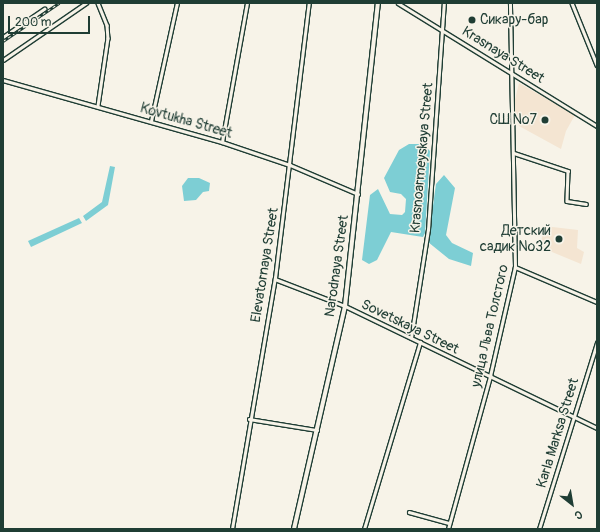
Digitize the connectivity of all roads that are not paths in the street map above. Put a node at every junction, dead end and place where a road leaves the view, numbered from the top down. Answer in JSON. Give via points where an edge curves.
{"nodes":[{"id":1,"x":86,"y":3,"type":"edge"},
{"id":2,"x":98,"y":3,"type":"edge"},
{"id":3,"x":177,"y":3,"type":"edge"},
{"id":4,"x":247,"y":3,"type":"edge"},
{"id":5,"x":309,"y":3,"type":"edge"},
{"id":6,"x":378,"y":3,"type":"edge"},
{"id":7,"x":398,"y":3,"type":"edge"},
{"id":8,"x":444,"y":3,"type":"edge"},
{"id":9,"x":510,"y":3,"type":"edge"},
{"id":10,"x":572,"y":3,"type":"edge"},
{"id":11,"x":44,"y":9,"type":"dead end"},
{"id":12,"x":443,"y":30,"type":"junction"},
{"id":13,"x":3,"y":37,"type":"edge"},
{"id":14,"x":3,"y":60,"type":"edge"},
{"id":15,"x":597,"y":65,"type":"edge"},
{"id":16,"x":513,"y":73,"type":"junction"},
{"id":17,"x":3,"y":80,"type":"edge"},
{"id":18,"x":98,"y":106,"type":"junction"},
{"id":19,"x":151,"y":121,"type":"junction"},
{"id":20,"x":597,"y":126,"type":"edge"},
{"id":21,"x":222,"y":142,"type":"junction"},
{"id":22,"x":514,"y":153,"type":"junction"},
{"id":23,"x":290,"y":165,"type":"junction"},
{"id":24,"x":358,"y":194,"type":"junction"},
{"id":25,"x":586,"y":204,"type":"dead end"},
{"id":26,"x":515,"y":267,"type":"junction"},
{"id":27,"x":275,"y":278,"type":"junction"},
{"id":28,"x":597,"y":302,"type":"edge"},
{"id":29,"x":345,"y":306,"type":"junction"},
{"id":30,"x":411,"y":338,"type":"junction"},
{"id":31,"x":420,"y":342,"type":"junction"},
{"id":32,"x":597,"y":343,"type":"edge"},
{"id":33,"x":490,"y":376,"type":"junction"},
{"id":34,"x":574,"y":417,"type":"junction"},
{"id":35,"x":249,"y":419,"type":"junction"},
{"id":36,"x":597,"y":428,"type":"edge"},
{"id":37,"x":317,"y":430,"type":"junction"},
{"id":38,"x":409,"y":512,"type":"dead end"},
{"id":39,"x":450,"y":523,"type":"junction"},
{"id":40,"x":232,"y":529,"type":"edge"},
{"id":41,"x":294,"y":529,"type":"edge"},
{"id":42,"x":364,"y":529,"type":"edge"},
{"id":43,"x":448,"y":529,"type":"edge"},
{"id":44,"x":539,"y":529,"type":"edge"}],
"edges":[{"from":1,"to":14,"type":"street"},
{"from":2,"to":18,"type":"street","via":[[107,25],[108,38]]},
{"from":3,"to":19,"type":"street"},
{"from":4,"to":21,"type":"street"},
{"from":5,"to":23,"type":"street","name":"Elevatornaya Street"},
{"from":6,"to":24,"type":"main road","name":"Narodnaya Street"},
{"from":7,"to":12,"type":"street","name":"Krasnaya Street"},
{"from":8,"to":12,"type":"street","name":"Krasnoarmeyskaya Street"},
{"from":9,"to":16,"type":"street","name":"улица Льва Толстого"},
{"from":10,"to":15,"type":"street"},
{"from":11,"to":13,"type":"street"},
{"from":12,"to":16,"type":"street","name":"Krasnaya Street"},
{"from":12,"to":30,"type":"street","name":"Krasnoarmeyskaya Street","via":[[428,230]]},
{"from":16,"to":20,"type":"street","name":"Krasnaya Street"},
{"from":16,"to":22,"type":"street","name":"улица Льва Толстого"},
{"from":17,"to":18,"type":"street","name":"Kovtukha Street"},
{"from":18,"to":19,"type":"street","name":"Kovtukha Street"},
{"from":19,"to":21,"type":"street","name":"Kovtukha Street"},
{"from":21,"to":23,"type":"street","name":"Kovtukha Street"},
{"from":22,"to":25,"type":"street","via":[[568,172],[567,201]]},
{"from":22,"to":26,"type":"street","name":"улица Льва Толстого"},
{"from":23,"to":24,"type":"street","name":"Kovtukha Street"},
{"from":23,"to":27,"type":"street","name":"Elevatornaya Street"},
{"from":24,"to":29,"type":"main road","name":"Narodnaya Street"},
{"from":26,"to":28,"type":"street"},
{"from":26,"to":33,"type":"street","name":"улица Льва Толстого"},
{"from":27,"to":29,"type":"street","name":"Sovetskaya Street"},
{"from":27,"to":35,"type":"street","name":"Elevatornaya Street"},
{"from":29,"to":30,"type":"street","name":"Sovetskaya Street"},
{"from":29,"to":37,"type":"main road","name":"Narodnaya Street"},
{"from":30,"to":31,"type":"street","name":"Sovetskaya Street"},
{"from":31,"to":33,"type":"street","name":"Sovetskaya Street"},
{"from":31,"to":42,"type":"street"},
{"from":32,"to":34,"type":"street","name":"Karla Marksa Street"},
{"from":33,"to":34,"type":"street","name":"Sovetskaya Street"},
{"from":33,"to":39,"type":"street","name":"улица Льва Толстого"},
{"from":34,"to":36,"type":"street","name":"Sovetskaya Street"},
{"from":34,"to":44,"type":"street","name":"Karla Marksa Street"},
{"from":35,"to":37,"type":"street"},
{"from":35,"to":40,"type":"street","name":"Elevatornaya Street"},
{"from":37,"to":41,"type":"main road","name":"Narodnaya Street"},
{"from":38,"to":39,"type":"street"},
{"from":39,"to":43,"type":"street","name":"улица Льва Толстого"}]}
